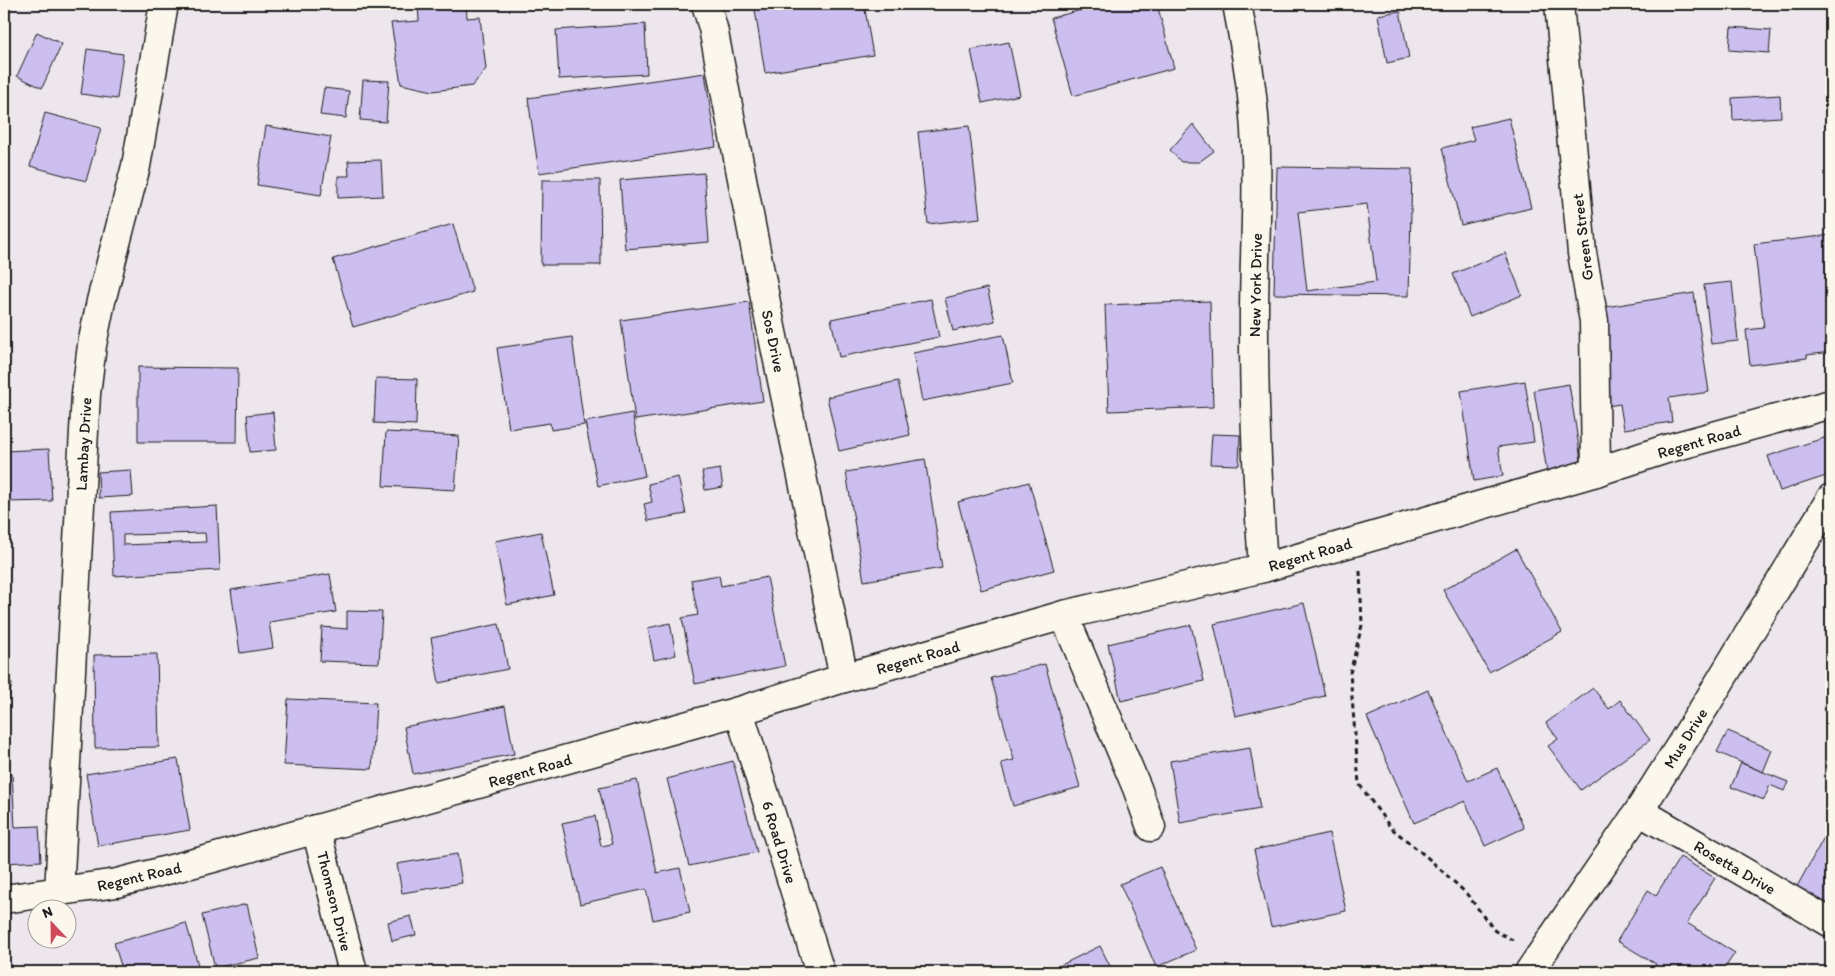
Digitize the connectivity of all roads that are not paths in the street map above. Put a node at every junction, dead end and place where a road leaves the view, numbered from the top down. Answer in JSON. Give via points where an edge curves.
{"nodes":[{"id":1,"x":164,"y":4,"type":"edge"},
{"id":2,"x":706,"y":4,"type":"edge"},
{"id":3,"x":1237,"y":4,"type":"edge"},
{"id":4,"x":1559,"y":4,"type":"edge"},
{"id":5,"x":1831,"y":404,"type":"edge"},
{"id":6,"x":1596,"y":472,"type":"junction"},
{"id":7,"x":1831,"y":498,"type":"edge"},
{"id":8,"x":1263,"y":568,"type":"junction"},
{"id":9,"x":1064,"y":615,"type":"junction"},
{"id":10,"x":844,"y":678,"type":"junction"},
{"id":11,"x":739,"y":711,"type":"junction"},
{"id":12,"x":1639,"y":811,"type":"junction"},
{"id":13,"x":1150,"y":827,"type":"dead end"},
{"id":14,"x":316,"y":829,"type":"junction"},
{"id":15,"x":59,"y":892,"type":"junction"},
{"id":16,"x":4,"y":899,"type":"edge"},
{"id":17,"x":1831,"y":923,"type":"edge"},
{"id":18,"x":1534,"y":965,"type":"edge"},
{"id":19,"x":353,"y":972,"type":"edge"},
{"id":20,"x":820,"y":972,"type":"edge"}],
"edges":[{"from":1,"to":15,"type":"street","name":"Lambay Drive","via":[[136,166],[101,301],[86,394]]},
{"from":2,"to":10,"type":"street","name":"Sos Drive"},
{"from":3,"to":8,"type":"street","name":"New York Drive","via":[[1254,117],[1254,336]]},
{"from":4,"to":6,"type":"street","name":"Green Street","via":[[1582,253],[1594,321]]},
{"from":5,"to":6,"type":"street","name":"Regent Road"},
{"from":6,"to":8,"type":"street","name":"Regent Road"},
{"from":7,"to":12,"type":"street","name":"Mus Drive"},
{"from":8,"to":9,"type":"street","name":"Regent Road"},
{"from":9,"to":10,"type":"street","name":"Regent Road"},
{"from":9,"to":13,"type":"street"},
{"from":10,"to":11,"type":"street","name":"Regent Road"},
{"from":11,"to":14,"type":"street","name":"Regent Road"},
{"from":11,"to":20,"type":"street","name":"6 Road Drive"},
{"from":12,"to":17,"type":"street","name":"Rosetta Drive"},
{"from":12,"to":18,"type":"street","name":"Mus Drive"},
{"from":14,"to":15,"type":"street","name":"Regent Road","via":[[117,883]]},
{"from":14,"to":19,"type":"street","name":"Thomson Drive"},
{"from":15,"to":16,"type":"street","name":"Regent Road"}]}
